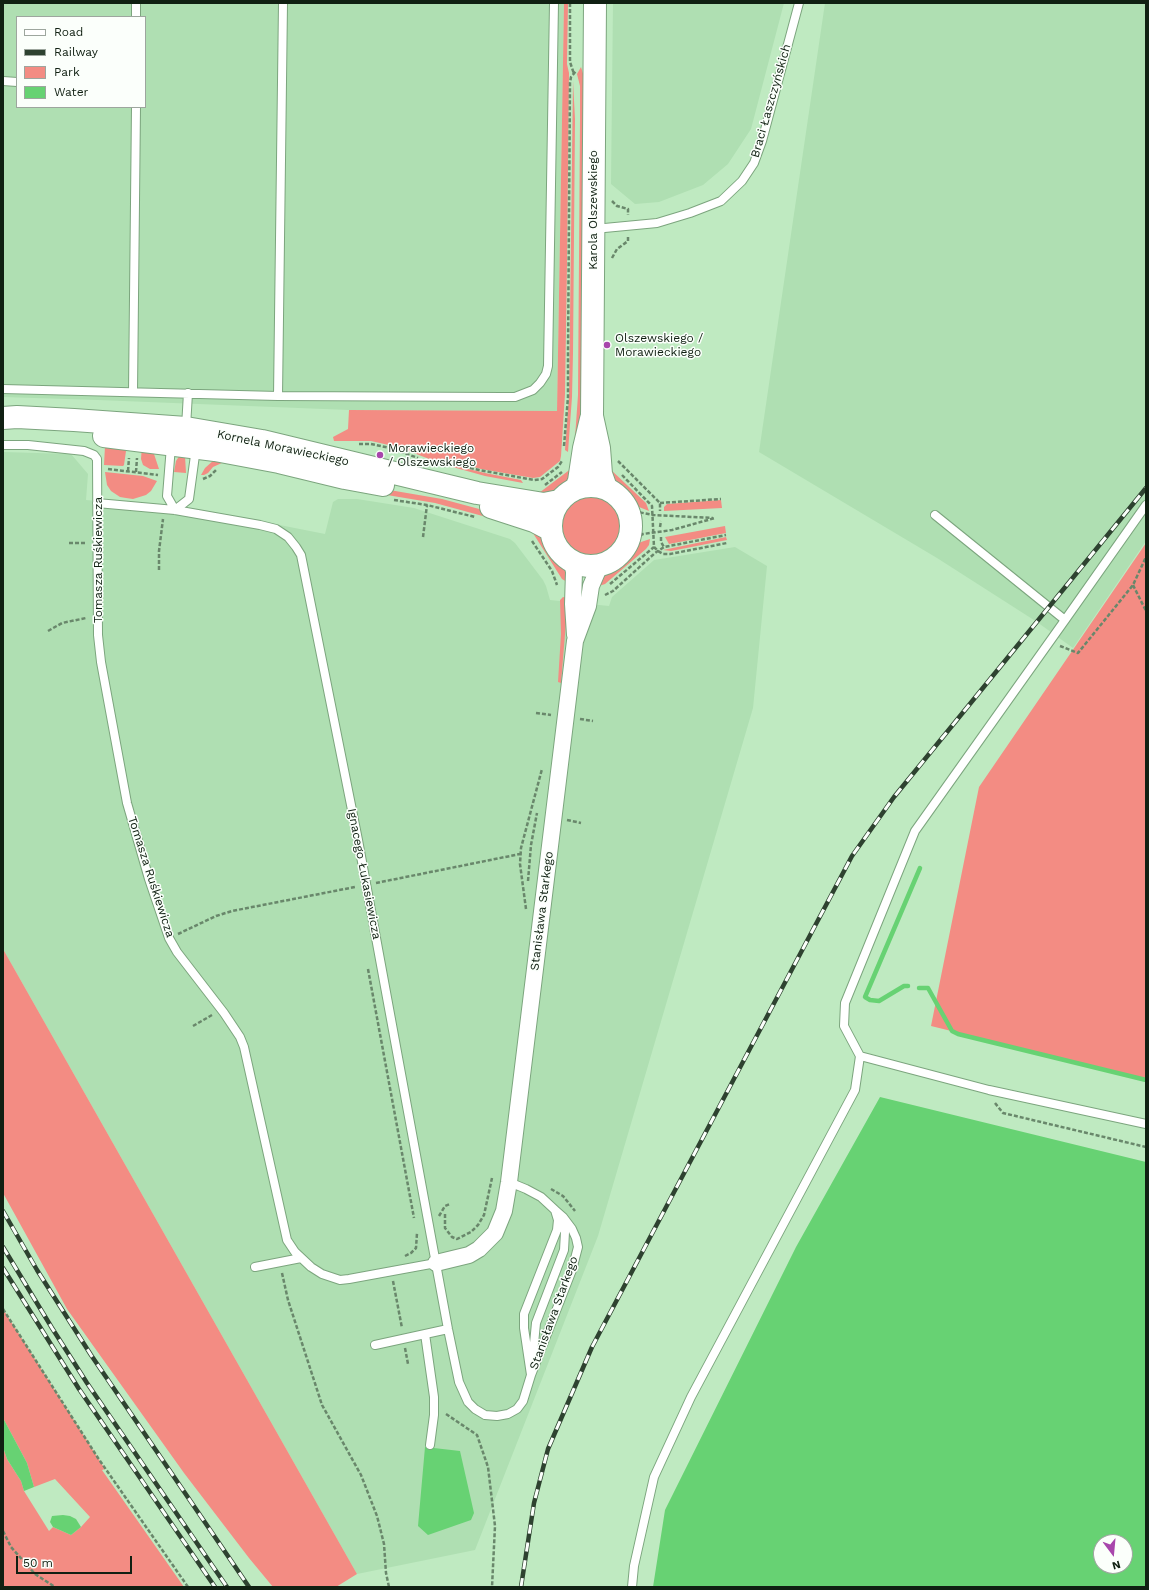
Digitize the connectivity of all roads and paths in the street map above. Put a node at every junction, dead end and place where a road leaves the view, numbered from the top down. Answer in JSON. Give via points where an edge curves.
{"nodes":[{"id":1,"x":136,"y":3,"type":"edge"},
{"id":2,"x":283,"y":3,"type":"edge"},
{"id":3,"x":554,"y":3,"type":"edge"},
{"id":4,"x":594,"y":3,"type":"edge"},
{"id":5,"x":799,"y":3,"type":"edge"},
{"id":6,"x":136,"y":16,"type":"edge"},
{"id":7,"x":576,"y":67,"type":"dead end"},
{"id":8,"x":3,"y":81,"type":"edge"},
{"id":9,"x":16,"y":82,"type":"edge"},
{"id":10,"x":136,"y":108,"type":"edge"},
{"id":11,"x":593,"y":229,"type":"junction"},
{"id":12,"x":3,"y":389,"type":"edge"},
{"id":13,"x":133,"y":392,"type":"junction"},
{"id":14,"x":188,"y":393,"type":"junction"},
{"id":15,"x":278,"y":396,"type":"junction"},
{"id":16,"x":592,"y":416,"type":"junction"},
{"id":17,"x":3,"y":418,"type":"edge"},
{"id":18,"x":3,"y":424,"type":"edge"},
{"id":19,"x":185,"y":438,"type":"junction"},
{"id":20,"x":3,"y":445,"type":"edge"},
{"id":21,"x":564,"y":450,"type":"dead end"},
{"id":22,"x":563,"y":456,"type":"dead end"},
{"id":23,"x":613,"y":456,"type":"dead end"},
{"id":24,"x":566,"y":468,"type":"dead end"},
{"id":25,"x":527,"y":480,"type":"dead end"},
{"id":26,"x":614,"y":481,"type":"junction"},
{"id":27,"x":542,"y":487,"type":"dead end"},
{"id":28,"x":567,"y":495,"type":"junction"},
{"id":29,"x":721,"y":499,"type":"dead end"},
{"id":30,"x":97,"y":503,"type":"junction"},
{"id":31,"x":660,"y":503,"type":"junction"},
{"id":32,"x":1146,"y":505,"type":"edge"},
{"id":33,"x":427,"y":506,"type":"dead end"},
{"id":34,"x":164,"y":510,"type":"junction"},
{"id":35,"x":175,"y":510,"type":"junction"},
{"id":36,"x":628,"y":510,"type":"junction"},
{"id":37,"x":660,"y":511,"type":"dead end"},
{"id":38,"x":653,"y":515,"type":"junction"},
{"id":39,"x":935,"y":515,"type":"dead end"},
{"id":40,"x":661,"y":521,"type":"dead end"},
{"id":41,"x":660,"y":527,"type":"dead end"},
{"id":42,"x":551,"y":530,"type":"junction"},
{"id":43,"x":653,"y":533,"type":"junction"},
{"id":44,"x":726,"y":535,"type":"dead end"},
{"id":45,"x":423,"y":536,"type":"dead end"},
{"id":46,"x":661,"y":537,"type":"dead end"},
{"id":47,"x":531,"y":539,"type":"dead end"},
{"id":48,"x":628,"y":540,"type":"junction"},
{"id":49,"x":69,"y":543,"type":"dead end"},
{"id":50,"x":85,"y":543,"type":"dead end"},
{"id":51,"x":727,"y":543,"type":"dead end"},
{"id":52,"x":654,"y":547,"type":"junction"},
{"id":53,"x":664,"y":547,"type":"junction"},
{"id":54,"x":658,"y":551,"type":"junction"},
{"id":55,"x":1146,"y":557,"type":"edge"},
{"id":56,"x":572,"y":561,"type":"junction"},
{"id":57,"x":600,"y":565,"type":"junction"},
{"id":58,"x":159,"y":570,"type":"dead end"},
{"id":59,"x":1133,"y":584,"type":"junction"},
{"id":60,"x":557,"y":585,"type":"dead end"},
{"id":61,"x":605,"y":588,"type":"dead end"},
{"id":62,"x":600,"y":597,"type":"dead end"},
{"id":63,"x":1146,"y":611,"type":"edge"},
{"id":64,"x":87,"y":618,"type":"dead end"},
{"id":65,"x":1066,"y":620,"type":"junction"},
{"id":66,"x":48,"y":631,"type":"dead end"},
{"id":67,"x":575,"y":641,"type":"junction"},
{"id":68,"x":1050,"y":641,"type":"junction"},
{"id":69,"x":551,"y":708,"type":"dead end"},
{"id":70,"x":536,"y":713,"type":"dead end"},
{"id":71,"x":543,"y":763,"type":"dead end"},
{"id":72,"x":354,"y":887,"type":"dead end"},
{"id":73,"x":526,"y":912,"type":"dead end"},
{"id":74,"x":169,"y":938,"type":"junction"},
{"id":75,"x":212,"y":1015,"type":"dead end"},
{"id":76,"x":193,"y":1026,"type":"dead end"},
{"id":77,"x":860,"y":1056,"type":"junction"},
{"id":78,"x":989,"y":1090,"type":"junction"},
{"id":79,"x":1146,"y":1124,"type":"edge"},
{"id":80,"x":1146,"y":1146,"type":"edge"},
{"id":81,"x":493,"y":1175,"type":"dead end"},
{"id":82,"x":509,"y":1182,"type":"junction"},
{"id":83,"x":547,"y":1188,"type":"dead end"},
{"id":84,"x":450,"y":1204,"type":"dead end"},
{"id":85,"x":555,"y":1210,"type":"junction"},
{"id":86,"x":576,"y":1213,"type":"dead end"},
{"id":87,"x":445,"y":1214,"type":"dead end"},
{"id":88,"x":438,"y":1219,"type":"dead end"},
{"id":89,"x":301,"y":1258,"type":"junction"},
{"id":90,"x":280,"y":1262,"type":"junction"},
{"id":91,"x":436,"y":1263,"type":"junction"},
{"id":92,"x":255,"y":1267,"type":"dead end"},
{"id":93,"x":3,"y":1309,"type":"edge"},
{"id":94,"x":448,"y":1329,"type":"junction"},
{"id":95,"x":425,"y":1334,"type":"junction"},
{"id":96,"x":375,"y":1345,"type":"dead end"},
{"id":97,"x":531,"y":1375,"type":"junction"},
{"id":98,"x":434,"y":1406,"type":"junction"},
{"id":99,"x":475,"y":1409,"type":"joint"},
{"id":100,"x":430,"y":1445,"type":"dead end"},
{"id":101,"x":3,"y":1531,"type":"edge"},
{"id":102,"x":55,"y":1587,"type":"edge"},
{"id":103,"x":188,"y":1587,"type":"edge"},
{"id":104,"x":390,"y":1587,"type":"edge"},
{"id":105,"x":492,"y":1587,"type":"edge"},
{"id":106,"x":632,"y":1587,"type":"edge"}],
"edges":[{"from":1,"to":6,"type":"lane"},
{"from":2,"to":15,"type":"lane"},
{"from":3,"to":15,"type":"lane","via":[[548,366],[540,383],[533,390],[515,397]]},
{"from":4,"to":11,"type":"street","name":"Karola Olszewskiego"},
{"from":5,"to":11,"type":"lane","name":"Braci Łaszczyńskich","via":[[762,141],[754,163],[742,181],[721,201],[690,214],[657,223]]},
{"from":7,"to":21,"type":"path","via":[[570,83],[568,396]]},
{"from":8,"to":9,"type":"lane"},
{"from":10,"to":13,"type":"lane"},
{"from":11,"to":16,"type":"street","name":"Karola Olszewskiego"},
{"from":12,"to":13,"type":"lane"},
{"from":13,"to":14,"type":"lane"},
{"from":14,"to":15,"type":"lane"},
{"from":14,"to":19,"type":"lane"},
{"from":16,"to":26,"type":"street","name":"Karola Olszewskiego","via":[[599,448],[601,474]]},
{"from":16,"to":28,"type":"street","name":"Karola Olszewskiego","via":[[584,448],[580,481]]},
{"from":17,"to":19,"type":"street","name":"Kornela Morawieckiego","via":[[74,420]]},
{"from":18,"to":19,"type":"street","name":"Kornela Morawieckiego"},
{"from":19,"to":28,"type":"street","name":"Kornela Morawieckiego","via":[[262,441],[477,493],[544,504]]},
{"from":19,"to":35,"type":"lane","via":[[167,496]]},
{"from":19,"to":35,"type":"lane","via":[[189,499]]},
{"from":19,"to":42,"type":"street","name":"Kornela Morawieckiego","via":[[345,478],[467,500],[534,521]]},
{"from":20,"to":30,"type":"lane","name":"Tomasza Ruśkiewicza","via":[[84,451],[94,455],[97,458]]},
{"from":22,"to":25,"type":"path","via":[[560,464],[542,479]]},
{"from":23,"to":31,"type":"path"},
{"from":24,"to":27,"type":"path"},
{"from":26,"to":28,"type":"street","via":[[591,485]]},
{"from":26,"to":36,"type":"street","via":[[619,497]]},
{"from":26,"to":38,"type":"path","via":[[649,502]]},
{"from":28,"to":42,"type":"street","via":[[552,515]]},
{"from":29,"to":31,"type":"path"},
{"from":30,"to":34,"type":"lane","name":"Ignacego Łukasiewicza"},
{"from":30,"to":74,"type":"lane","name":"Tomasza Ruśkiewicza","via":[[98,635],[101,662],[127,803]]},
{"from":31,"to":37,"type":"path"},
{"from":32,"to":65,"type":"lane"},
{"from":33,"to":45,"type":"path"},
{"from":34,"to":35,"type":"lane","name":"Ignacego Łukasiewicza"},
{"from":34,"to":58,"type":"path"},
{"from":35,"to":91,"type":"lane","name":"Ignacego Łukasiewicza","via":[[276,529],[288,537],[296,547],[304,565]]},
{"from":36,"to":38,"type":"path"},
{"from":36,"to":48,"type":"street","via":[[631,525]]},
{"from":38,"to":43,"type":"path"},
{"from":38,"to":43,"type":"path","via":[[715,518]]},
{"from":39,"to":65,"type":"lane"},
{"from":40,"to":41,"type":"path"},
{"from":42,"to":56,"type":"street","via":[[554,543]]},
{"from":43,"to":48,"type":"path"},
{"from":43,"to":52,"type":"path"},
{"from":44,"to":53,"type":"path"},
{"from":46,"to":53,"type":"path"},
{"from":47,"to":60,"type":"path","via":[[552,571]]},
{"from":48,"to":57,"type":"street","via":[[622,551],[612,560]]},
{"from":49,"to":50,"type":"path"},
{"from":51,"to":54,"type":"path","via":[[670,554]]},
{"from":52,"to":54,"type":"path"},
{"from":52,"to":61,"type":"path"},
{"from":53,"to":54,"type":"path"},
{"from":54,"to":62,"type":"path","via":[[613,591]]},
{"from":55,"to":59,"type":"path"},
{"from":56,"to":57,"type":"street","via":[[586,566]]},
{"from":56,"to":67,"type":"street"},
{"from":57,"to":67,"type":"street"},
{"from":59,"to":63,"type":"path"},
{"from":59,"to":68,"type":"path","via":[[1078,653]]},
{"from":64,"to":66,"type":"path","via":[[62,623]]},
{"from":65,"to":68,"type":"lane"},
{"from":67,"to":82,"type":"street","name":"Stanisława Starkego"},
{"from":68,"to":77,"type":"lane","via":[[915,831],[845,1003],[844,1026]]},
{"from":69,"to":70,"type":"path","via":[[550,714]]},
{"from":71,"to":73,"type":"path","via":[[521,848],[520,864]]},
{"from":72,"to":74,"type":"path","via":[[232,911]]},
{"from":74,"to":89,"type":"lane","name":"Tomasza Ruśkiewicza","via":[[240,1037],[287,1240]]},
{"from":75,"to":76,"type":"path"},
{"from":77,"to":78,"type":"lane"},
{"from":77,"to":106,"type":"lane","via":[[855,1090],[691,1397],[654,1477],[634,1566]]},
{"from":78,"to":79,"type":"lane"},
{"from":78,"to":80,"type":"path","via":[[994,1103],[1003,1112]]},
{"from":81,"to":87,"type":"path","via":[[484,1215],[471,1232],[457,1239],[452,1237],[445,1228]]},
{"from":82,"to":85,"type":"lane","name":"Stanisława Starkego","via":[[541,1197]]},
{"from":82,"to":91,"type":"street","name":"Stanisława Starkego","via":[[504,1212],[488,1241],[469,1255]]},
{"from":83,"to":86,"type":"path","via":[[563,1196]]},
{"from":84,"to":88,"type":"path","via":[[440,1212]]},
{"from":85,"to":97,"type":"lane","name":"Stanisława Starkego","via":[[557,1230],[524,1314]]},
{"from":85,"to":97,"type":"lane","name":"Stanisława Starkego","via":[[565,1232],[564,1250],[536,1323]]},
{"from":85,"to":97,"type":"lane","name":"Stanisława Starkego","via":[[572,1229],[578,1247],[574,1265]]},
{"from":89,"to":90,"type":"lane"},
{"from":89,"to":91,"type":"lane","name":"Tomasza Ruśkiewicza","via":[[331,1278],[349,1279]]},
{"from":90,"to":92,"type":"lane"},
{"from":90,"to":104,"type":"path","via":[[288,1300],[322,1404],[361,1475],[377,1516]]},
{"from":91,"to":94,"type":"lane","name":"Ignacego Łukasiewicza"},
{"from":93,"to":103,"type":"path","via":[[98,1458]]},
{"from":94,"to":95,"type":"lane"},
{"from":94,"to":99,"type":"lane","name":"Ignacego Łukasiewicza","via":[[459,1382]]},
{"from":95,"to":96,"type":"lane"},
{"from":95,"to":98,"type":"lane"},
{"from":97,"to":99,"type":"lane","name":"Stanisława Starkego","via":[[523,1401],[517,1409],[497,1416],[485,1415]]},
{"from":98,"to":100,"type":"lane"},
{"from":98,"to":105,"type":"path","via":[[477,1435],[488,1467],[495,1526]]},
{"from":101,"to":102,"type":"path","via":[[11,1547],[34,1574]]}]}
